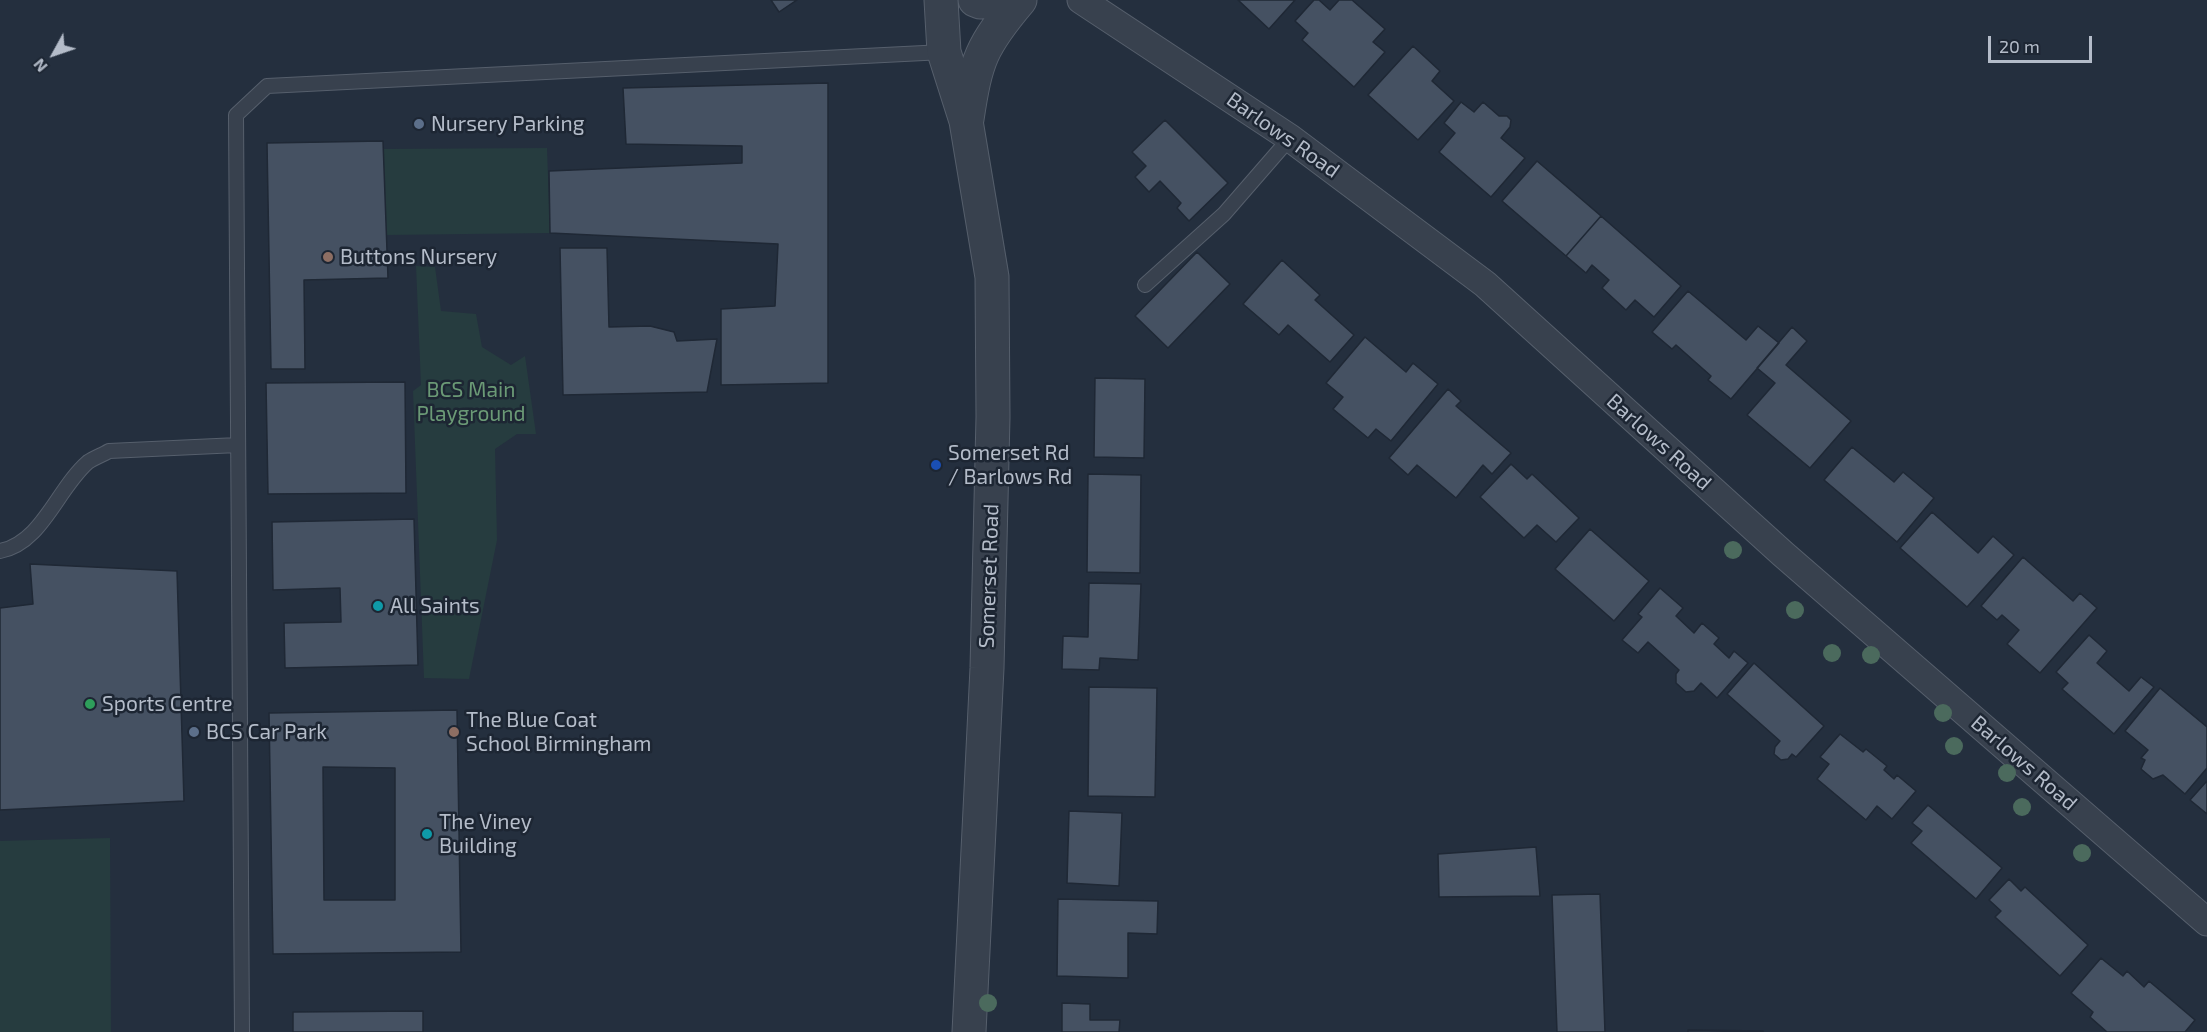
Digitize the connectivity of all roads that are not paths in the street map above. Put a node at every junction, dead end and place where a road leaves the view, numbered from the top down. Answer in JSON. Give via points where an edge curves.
{"nodes":[{"id":1,"x":941,"y":0,"type":"edge"},
{"id":2,"x":975,"y":0,"type":"edge"},
{"id":3,"x":1004,"y":0,"type":"edge"},
{"id":4,"x":1020,"y":0,"type":"edge"},
{"id":5,"x":1081,"y":0,"type":"edge"},
{"id":6,"x":944,"y":52,"type":"junction"},
{"id":7,"x":966,"y":121,"type":"junction"},
{"id":8,"x":1290,"y":138,"type":"junction"},
{"id":9,"x":1145,"y":285,"type":"dead end"},
{"id":10,"x":238,"y":446,"type":"junction"},
{"id":11,"x":0,"y":551,"type":"edge"},
{"id":12,"x":2207,"y":922,"type":"edge"},
{"id":13,"x":242,"y":1032,"type":"edge"},
{"id":14,"x":969,"y":1032,"type":"edge"}],
"edges":[{"from":1,"to":6,"type":"street","name":"Somerset Road"},
{"from":2,"to":3,"type":"street"},
{"from":4,"to":7,"type":"street","name":"Somerset Road","via":[[992,33],[980,56]]},
{"from":5,"to":8,"type":"street","name":"Barlows Road"},
{"from":6,"to":7,"type":"street","name":"Somerset Road"},
{"from":6,"to":10,"type":"lane","via":[[267,86],[236,115]]},
{"from":7,"to":14,"type":"street","name":"Somerset Road","via":[[992,277],[993,417],[987,668]]},
{"from":8,"to":9,"type":"lane","via":[[1224,214]]},
{"from":8,"to":12,"type":"street","name":"Barlows Road","via":[[1485,284],[1783,554]]},
{"from":10,"to":11,"type":"lane","via":[[109,452],[90,460],[28,539],[16,548]]},
{"from":10,"to":13,"type":"lane"}]}
